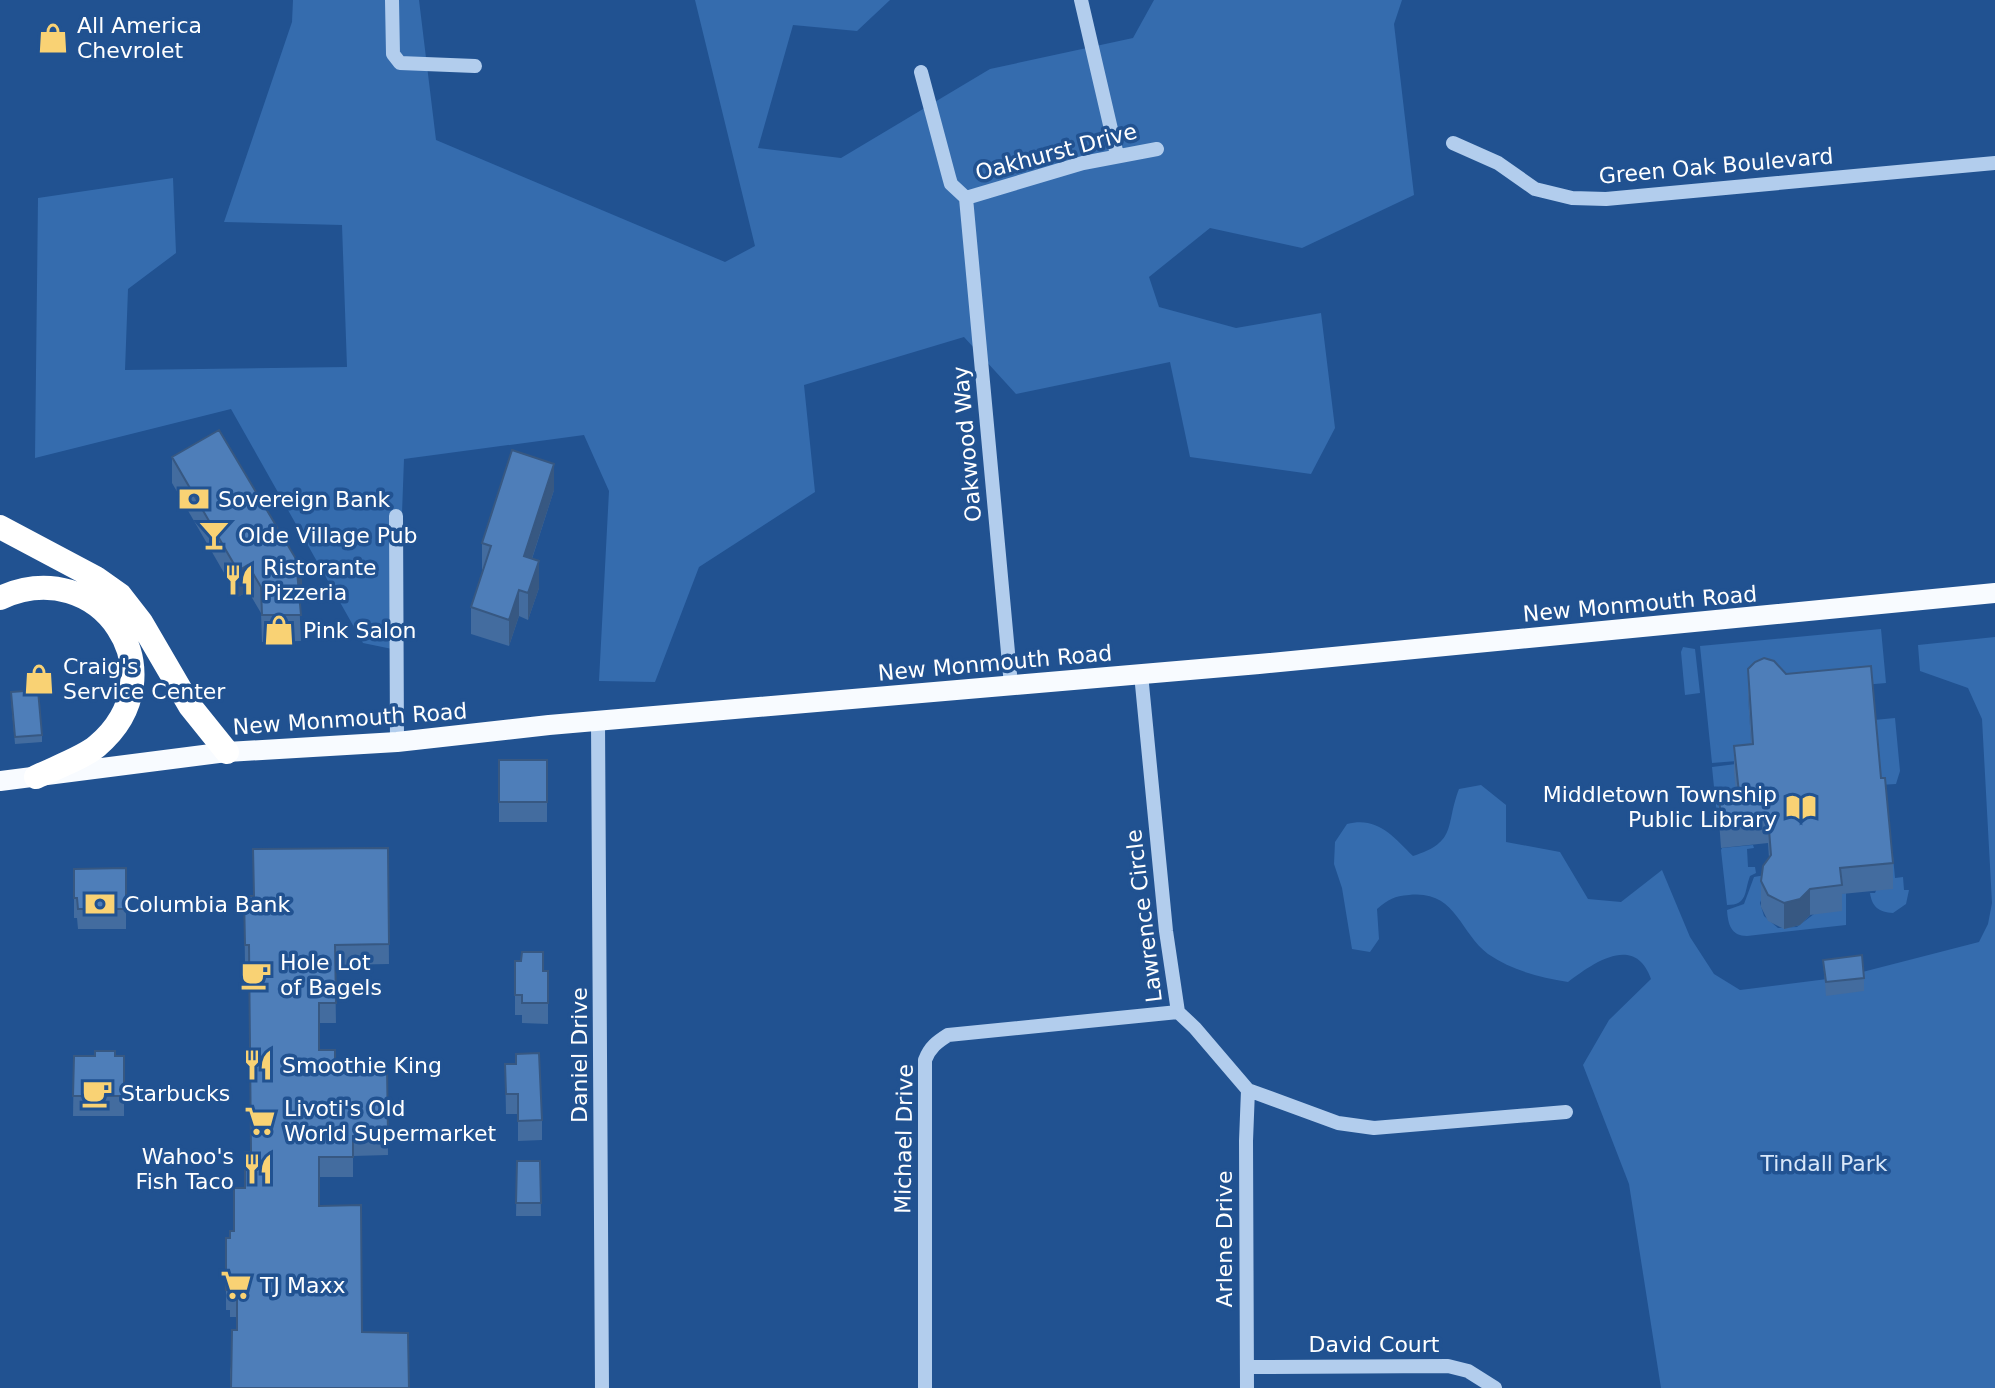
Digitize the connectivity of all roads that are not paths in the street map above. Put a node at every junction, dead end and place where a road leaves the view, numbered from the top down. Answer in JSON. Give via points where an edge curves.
{"nodes":[{"id":1,"x":392,"y":0,"type":"edge"},
{"id":2,"x":1081,"y":0,"type":"edge"},
{"id":3,"x":475,"y":66,"type":"dead end"},
{"id":4,"x":921,"y":72,"type":"dead end"},
{"id":5,"x":1453,"y":143,"type":"dead end"},
{"id":6,"x":1157,"y":149,"type":"dead end"},
{"id":7,"x":1117,"y":155,"type":"junction"},
{"id":8,"x":1995,"y":163,"type":"edge"},
{"id":9,"x":966,"y":198,"type":"junction"},
{"id":10,"x":396,"y":516,"type":"dead end"},
{"id":11,"x":0,"y":527,"type":"edge"},
{"id":12,"x":1995,"y":593,"type":"edge"},
{"id":13,"x":0,"y":598,"type":"edge"},
{"id":14,"x":1141,"y":674,"type":"junction"},
{"id":15,"x":1011,"y":685,"type":"junction"},
{"id":16,"x":598,"y":722,"type":"junction"},
{"id":17,"x":397,"y":742,"type":"junction"},
{"id":18,"x":227,"y":752,"type":"junction"},
{"id":19,"x":36,"y":777,"type":"junction"},
{"id":20,"x":0,"y":781,"type":"edge"},
{"id":21,"x":1178,"y":1012,"type":"junction"},
{"id":22,"x":1248,"y":1090,"type":"junction"},
{"id":23,"x":1566,"y":1112,"type":"dead end"},
{"id":24,"x":1247,"y":1367,"type":"junction"},
{"id":25,"x":602,"y":1388,"type":"edge"},
{"id":26,"x":925,"y":1388,"type":"edge"},
{"id":27,"x":1247,"y":1388,"type":"edge"},
{"id":28,"x":1495,"y":1388,"type":"edge"}],
"edges":[{"from":1,"to":3,"type":"street","via":[[393,54],[400,63]]},
{"from":2,"to":7,"type":"street"},
{"from":4,"to":9,"type":"street","via":[[951,184]]},
{"from":5,"to":8,"type":"street","name":"Green Oak Boulevard","via":[[1498,163],[1535,189],[1572,198]]},
{"from":6,"to":7,"type":"street","name":"Oakhurst Drive"},
{"from":7,"to":9,"type":"street","name":"Oakhurst Drive"},
{"from":9,"to":15,"type":"street","name":"Oakwood Way"},
{"from":10,"to":17,"type":"street"},
{"from":11,"to":18,"type":"highway","via":[[120,595],[190,706]]},
{"from":12,"to":14,"type":"main road","name":"New Monmouth Road"},
{"from":13,"to":19,"type":"highway","via":[[36,586],[75,592],[108,614],[131,656],[133,681],[124,715],[97,747]]},
{"from":14,"to":15,"type":"main road","name":"New Monmouth Road"},
{"from":14,"to":21,"type":"street","name":"Lawrence Circle"},
{"from":15,"to":16,"type":"main road","name":"New Monmouth Road"},
{"from":16,"to":17,"type":"main road","name":"New Monmouth Road"},
{"from":16,"to":25,"type":"street","name":"Daniel Drive"},
{"from":17,"to":18,"type":"main road","name":"New Monmouth Road"},
{"from":18,"to":19,"type":"main road","name":"New Monmouth Road"},
{"from":19,"to":20,"type":"main road","name":"New Monmouth Road"},
{"from":21,"to":22,"type":"street","name":"Lawrence Circle"},
{"from":21,"to":26,"type":"street","name":"Michael Drive","via":[[948,1035],[934,1043],[925,1060],[923,1133]]},
{"from":22,"to":23,"type":"street","name":"Lawrence Circle","via":[[1338,1123],[1374,1128]]},
{"from":22,"to":24,"type":"street","name":"Arlene Drive"},
{"from":24,"to":27,"type":"street","name":"Arlene Drive"},
{"from":24,"to":28,"type":"street","name":"David Court","via":[[1448,1366]]}]}
